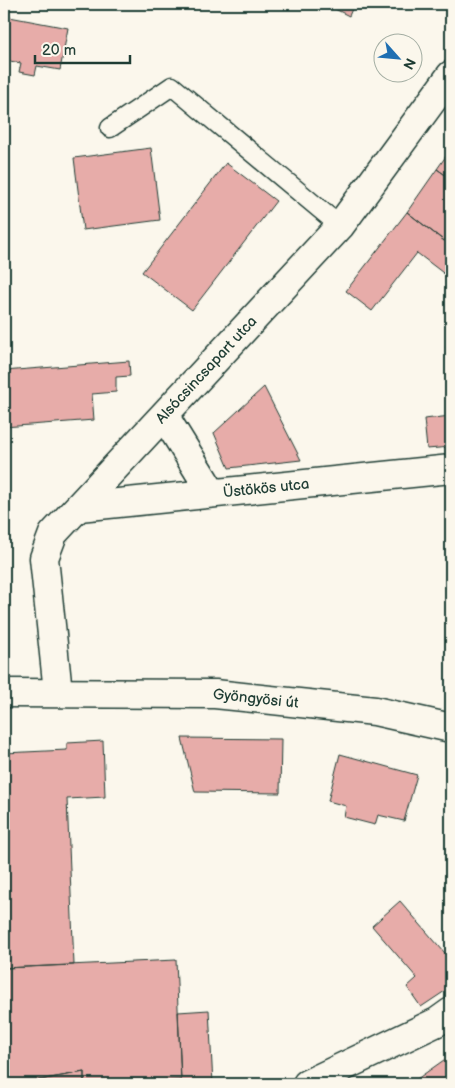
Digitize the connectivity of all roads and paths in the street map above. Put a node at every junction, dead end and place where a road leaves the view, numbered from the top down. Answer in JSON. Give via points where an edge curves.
{"nodes":[{"id":1,"x":451,"y":75,"type":"edge"},
{"id":2,"x":110,"y":128,"type":"dead end"},
{"id":3,"x":340,"y":226,"type":"junction"},
{"id":4,"x":164,"y":417,"type":"junction"},
{"id":5,"x":451,"y":469,"type":"edge"},
{"id":6,"x":212,"y":493,"type":"junction"},
{"id":7,"x":79,"y":507,"type":"junction"},
{"id":8,"x":58,"y":692,"type":"junction"},
{"id":9,"x":4,"y":693,"type":"edge"},
{"id":10,"x":451,"y":728,"type":"edge"},
{"id":11,"x":451,"y":1012,"type":"edge"},
{"id":12,"x":310,"y":1084,"type":"edge"}],
"edges":[{"from":1,"to":3,"type":"street","name":"Alsócsincsapart utca"},
{"from":2,"to":3,"type":"lane","via":[[172,86]]},
{"from":3,"to":4,"type":"street","name":"Alsócsincsapart utca"},
{"from":4,"to":6,"type":"street"},
{"from":4,"to":7,"type":"street","name":"Alsócsincsapart utca"},
{"from":5,"to":6,"type":"street","name":"Üstökös utca"},
{"from":6,"to":7,"type":"street","name":"Üstökös utca"},
{"from":7,"to":8,"type":"street","name":"Alsócsincsapart utca","via":[[53,534],[44,558]]},
{"from":8,"to":9,"type":"street","name":"Gyöngyösi út"},
{"from":8,"to":10,"type":"street","name":"Gyöngyösi út","via":[[215,694],[376,711]]},
{"from":11,"to":12,"type":"street","via":[[438,1022]]}]}
